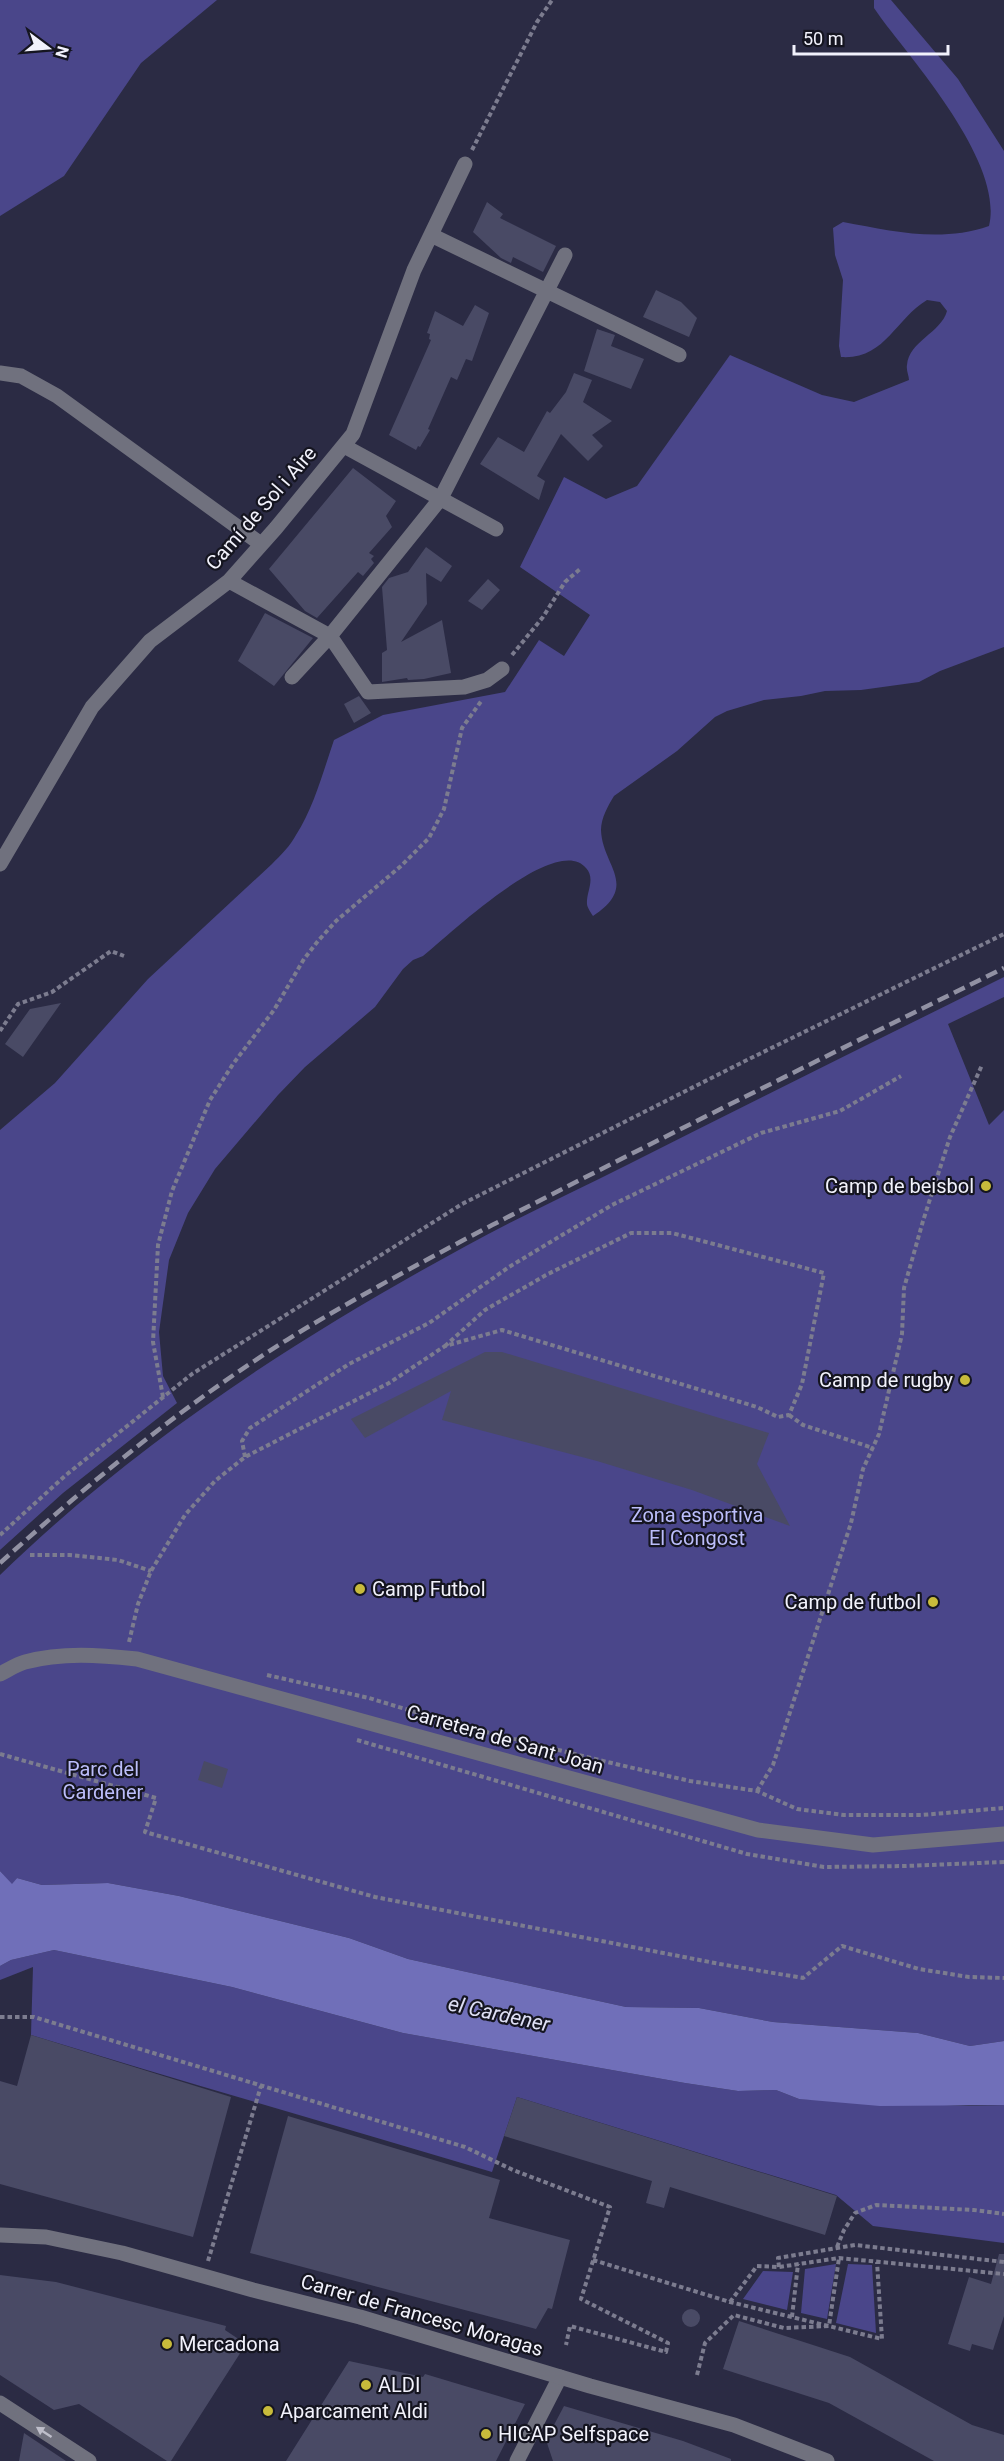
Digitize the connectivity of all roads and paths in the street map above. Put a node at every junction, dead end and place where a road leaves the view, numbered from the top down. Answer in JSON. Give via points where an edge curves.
{"nodes":[{"id":1,"x":552,"y":0,"type":"edge"},
{"id":2,"x":465,"y":164,"type":"joint"},
{"id":3,"x":431,"y":235,"type":"junction"},
{"id":4,"x":565,"y":255,"type":"dead end"},
{"id":5,"x":546,"y":292,"type":"junction"},
{"id":6,"x":679,"y":355,"type":"dead end"},
{"id":7,"x":0,"y":373,"type":"edge"},
{"id":8,"x":344,"y":446,"type":"junction"},
{"id":9,"x":441,"y":498,"type":"junction"},
{"id":10,"x":496,"y":529,"type":"dead end"},
{"id":11,"x":261,"y":544,"type":"junction"},
{"id":12,"x":580,"y":569,"type":"dead end"},
{"id":13,"x":229,"y":581,"type":"junction"},
{"id":14,"x":330,"y":636,"type":"junction"},
{"id":15,"x":502,"y":669,"type":"joint"},
{"id":16,"x":292,"y":676,"type":"dead end"},
{"id":17,"x":487,"y":680,"type":"junction"},
{"id":18,"x":0,"y":864,"type":"edge"},
{"id":19,"x":1004,"y":934,"type":"edge"},
{"id":20,"x":124,"y":956,"type":"dead end"},
{"id":21,"x":0,"y":1031,"type":"edge"},
{"id":22,"x":982,"y":1065,"type":"dead end"},
{"id":23,"x":901,"y":1076,"type":"dead end"},
{"id":24,"x":445,"y":1346,"type":"junction"},
{"id":25,"x":163,"y":1398,"type":"junction"},
{"id":26,"x":789,"y":1415,"type":"junction"},
{"id":27,"x":873,"y":1448,"type":"junction"},
{"id":28,"x":245,"y":1458,"type":"junction"},
{"id":29,"x":0,"y":1535,"type":"edge"},
{"id":30,"x":30,"y":1555,"type":"dead end"},
{"id":31,"x":151,"y":1571,"type":"junction"},
{"id":32,"x":137,"y":1642,"type":"dead end"},
{"id":33,"x":0,"y":1674,"type":"edge"},
{"id":34,"x":263,"y":1674,"type":"dead end"},
{"id":35,"x":0,"y":1754,"type":"edge"},
{"id":36,"x":757,"y":1791,"type":"junction"},
{"id":37,"x":1004,"y":1808,"type":"edge"},
{"id":38,"x":1004,"y":1834,"type":"edge"},
{"id":39,"x":1004,"y":1978,"type":"edge"},
{"id":40,"x":0,"y":2018,"type":"edge"},
{"id":41,"x":261,"y":2086,"type":"junction"},
{"id":42,"x":1004,"y":2214,"type":"edge"},
{"id":43,"x":0,"y":2235,"type":"edge"},
{"id":44,"x":837,"y":2248,"type":"junction"},
{"id":45,"x":839,"y":2258,"type":"junction"},
{"id":46,"x":593,"y":2260,"type":"junction"},
{"id":47,"x":877,"y":2262,"type":"junction"},
{"id":48,"x":1004,"y":2262,"type":"edge"},
{"id":49,"x":798,"y":2264,"type":"junction"},
{"id":50,"x":779,"y":2267,"type":"junction"},
{"id":51,"x":1004,"y":2274,"type":"edge"},
{"id":52,"x":204,"y":2276,"type":"junction"},
{"id":53,"x":730,"y":2302,"type":"junction"},
{"id":54,"x":792,"y":2317,"type":"junction"},
{"id":55,"x":829,"y":2326,"type":"junction"},
{"id":56,"x":566,"y":2345,"type":"dead end"},
{"id":57,"x":698,"y":2375,"type":"dead end"},
{"id":58,"x":560,"y":2377,"type":"junction"},
{"id":59,"x":0,"y":2403,"type":"edge"},
{"id":60,"x":89,"y":2461,"type":"edge"},
{"id":61,"x":517,"y":2461,"type":"edge"},
{"id":62,"x":827,"y":2461,"type":"edge"}],
"edges":[{"from":1,"to":2,"type":"path"},
{"from":2,"to":3,"type":"street","name":"Camí de Sol i Aire"},
{"from":3,"to":5,"type":"street"},
{"from":3,"to":8,"type":"street","name":"Camí de Sol i Aire","via":[[414,270],[353,434]]},
{"from":4,"to":5,"type":"street"},
{"from":5,"to":6,"type":"street"},
{"from":5,"to":9,"type":"street"},
{"from":7,"to":11,"type":"street","via":[[21,376],[57,396]]},
{"from":8,"to":9,"type":"street"},
{"from":8,"to":11,"type":"street","name":"Camí de Sol i Aire"},
{"from":9,"to":10,"type":"street"},
{"from":9,"to":14,"type":"street"},
{"from":11,"to":13,"type":"street","name":"Camí de Sol i Aire"},
{"from":12,"to":15,"type":"path","via":[[565,582]]},
{"from":13,"to":14,"type":"street"},
{"from":13,"to":18,"type":"street","name":"Camí de Sol i Aire","via":[[150,641],[92,707]]},
{"from":14,"to":16,"type":"street"},
{"from":14,"to":17,"type":"street","via":[[368,692],[464,687]]},
{"from":15,"to":17,"type":"street"},
{"from":17,"to":25,"type":"path","via":[[488,689],[462,728],[444,809],[429,838],[318,941],[210,1100],[172,1191],[158,1245],[153,1342]]},
{"from":19,"to":25,"type":"path","via":[[462,1204],[192,1374]]},
{"from":20,"to":21,"type":"path","via":[[111,951],[52,992],[18,1004]]},
{"from":22,"to":27,"type":"path","via":[[950,1137],[923,1221],[904,1288],[902,1334]]},
{"from":23,"to":28,"type":"path","via":[[840,1111],[761,1133],[612,1205],[509,1267],[429,1323],[349,1364],[250,1428],[242,1441]]},
{"from":24,"to":26,"type":"path","via":[[502,1330],[758,1407],[778,1417]]},
{"from":24,"to":26,"type":"path","via":[[485,1310],[546,1275],[631,1233],[672,1233],[824,1273],[802,1384]]},
{"from":24,"to":28,"type":"path","via":[[389,1383]]},
{"from":25,"to":29,"type":"path","via":[[66,1475]]},
{"from":26,"to":27,"type":"path","via":[[803,1425]]},
{"from":27,"to":36,"type":"path","via":[[863,1469],[851,1523],[773,1765]]},
{"from":28,"to":31,"type":"path","via":[[215,1480],[185,1515]]},
{"from":30,"to":31,"type":"path","via":[[118,1560]]},
{"from":31,"to":32,"type":"path","via":[[129,1641]]},
{"from":33,"to":38,"type":"street","name":"Carretera de Sant Joan","via":[[25,1662],[72,1656],[97,1654],[137,1659],[758,1830],[873,1845]]},
{"from":34,"to":36,"type":"path","via":[[617,1764]]},
{"from":35,"to":39,"type":"path","via":[[156,1798],[145,1832],[375,1897],[803,1978],[842,1946],[919,1969]]},
{"from":36,"to":37,"type":"path","via":[[797,1809],[844,1815],[922,1815]]},
{"from":40,"to":41,"type":"path","via":[[34,2017]]},
{"from":41,"to":46,"type":"path","via":[[465,2147],[610,2207]]},
{"from":41,"to":52,"type":"path"},
{"from":42,"to":44,"type":"path","via":[[876,2205],[855,2213]]},
{"from":43,"to":52,"type":"street","name":"Carrer de Francesc Moragas","via":[[46,2237]]},
{"from":44,"to":48,"type":"path","via":[[855,2245]]},
{"from":44,"to":50,"type":"path","via":[[778,2258]]},
{"from":45,"to":47,"type":"path"},
{"from":45,"to":49,"type":"path"},
{"from":45,"to":55,"type":"path"},
{"from":46,"to":53,"type":"path"},
{"from":46,"to":56,"type":"path","via":[[581,2299],[668,2343],[666,2352],[570,2326]]},
{"from":47,"to":51,"type":"path"},
{"from":47,"to":55,"type":"path","via":[[882,2339]]},
{"from":49,"to":50,"type":"path"},
{"from":49,"to":54,"type":"path"},
{"from":50,"to":53,"type":"path","via":[[756,2266]]},
{"from":52,"to":58,"type":"street","name":"Carrer de Francesc Moragas","via":[[360,2317]]},
{"from":53,"to":54,"type":"path"},
{"from":54,"to":55,"type":"path"},
{"from":55,"to":57,"type":"path","via":[[784,2328],[734,2315],[705,2343]]},
{"from":58,"to":61,"type":"street"},
{"from":58,"to":62,"type":"street","name":"Carrer de Francesc Moragas","via":[[734,2426]]},
{"from":60,"to":59,"type":"street","one_way":true}]}
